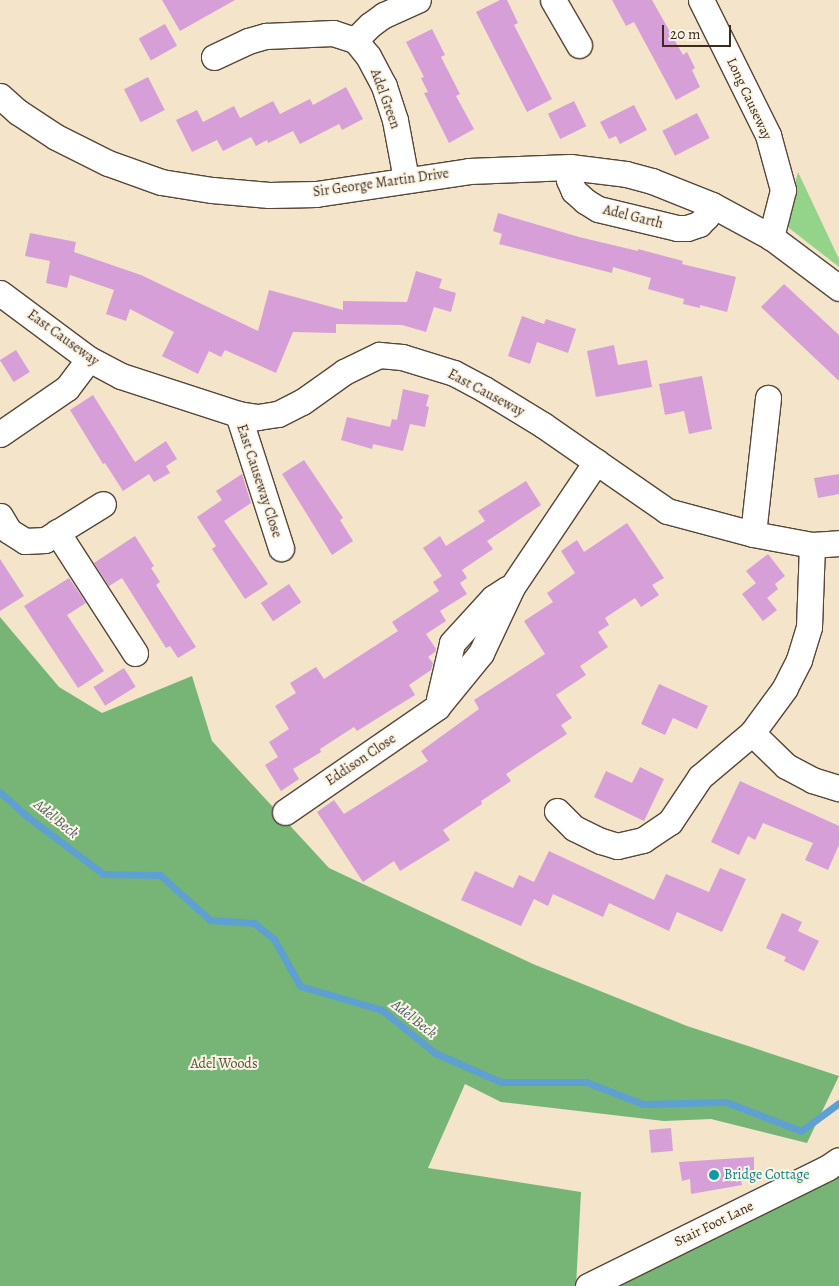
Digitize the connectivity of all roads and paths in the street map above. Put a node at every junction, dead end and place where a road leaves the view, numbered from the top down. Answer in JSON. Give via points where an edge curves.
{"nodes":[{"id":1,"x":418,"y":0,"type":"edge"},
{"id":2,"x":553,"y":0,"type":"edge"},
{"id":3,"x":701,"y":0,"type":"edge"},
{"id":4,"x":355,"y":40,"type":"junction"},
{"id":5,"x":579,"y":45,"type":"dead end"},
{"id":6,"x":214,"y":57,"type":"dead end"},
{"id":7,"x":0,"y":96,"type":"edge"},
{"id":8,"x":570,"y":167,"type":"junction"},
{"id":9,"x":406,"y":179,"type":"junction"},
{"id":10,"x":712,"y":205,"type":"junction"},
{"id":11,"x":771,"y":237,"type":"junction"},
{"id":12,"x":839,"y":288,"type":"edge"},
{"id":13,"x":0,"y":293,"type":"edge"},
{"id":14,"x":89,"y":359,"type":"junction"},
{"id":15,"x":768,"y":398,"type":"dead end"},
{"id":16,"x":238,"y":414,"type":"junction"},
{"id":17,"x":0,"y":434,"type":"edge"},
{"id":18,"x":596,"y":462,"type":"junction"},
{"id":19,"x":103,"y":504,"type":"dead end"},
{"id":20,"x":0,"y":516,"type":"edge"},
{"id":21,"x":58,"y":532,"type":"junction"},
{"id":22,"x":753,"y":534,"type":"junction"},
{"id":23,"x":839,"y":542,"type":"edge"},
{"id":24,"x":812,"y":545,"type":"junction"},
{"id":25,"x":281,"y":548,"type":"dead end"},
{"id":26,"x":135,"y":653,"type":"dead end"},
{"id":27,"x":752,"y":733,"type":"junction"},
{"id":28,"x":839,"y":788,"type":"edge"},
{"id":29,"x":557,"y":811,"type":"dead end"},
{"id":30,"x":285,"y":812,"type":"dead end"},
{"id":31,"x":839,"y":1160,"type":"edge"},
{"id":32,"x":588,"y":1286,"type":"edge"}],
"edges":[{"from":1,"to":4,"type":"street","via":[[384,15]]},
{"from":2,"to":5,"type":"street"},
{"from":3,"to":11,"type":"street","name":"Long Causeway","via":[[768,135],[783,190]]},
{"from":4,"to":6,"type":"street","via":[[333,33],[266,36]]},
{"from":4,"to":9,"type":"street","name":"Adel Green","via":[[384,86],[395,120]]},
{"from":7,"to":9,"type":"street","name":"Sir George Martin Drive","via":[[56,137],[108,163],[161,182],[269,195],[316,194]]},
{"from":8,"to":9,"type":"street","name":"Sir George Martin Drive","via":[[469,171]]},
{"from":8,"to":10,"type":"street","name":"Sir George Martin Drive","via":[[626,174]]},
{"from":8,"to":10,"type":"street","name":"Adel Garth","via":[[569,180],[574,191],[598,209],[687,228],[699,224]]},
{"from":10,"to":11,"type":"street","name":"Sir George Martin Drive"},
{"from":11,"to":12,"type":"street"},
{"from":13,"to":14,"type":"street","name":"East Causeway"},
{"from":14,"to":16,"type":"street","name":"East Causeway","via":[[121,376]]},
{"from":14,"to":17,"type":"street","via":[[67,388]]},
{"from":15,"to":22,"type":"street"},
{"from":16,"to":18,"type":"street","name":"East Causeway","via":[[258,417],[278,414],[370,359],[380,355],[402,357],[454,373],[484,388]]},
{"from":16,"to":25,"type":"street","name":"East Causeway Close"},
{"from":18,"to":22,"type":"street","name":"East Causeway","via":[[666,511]]},
{"from":18,"to":30,"type":"street","name":"Eddison Close","via":[[512,587],[481,653],[437,707]]},
{"from":19,"to":21,"type":"street"},
{"from":20,"to":21,"type":"street","via":[[9,531],[25,541],[45,540]]},
{"from":21,"to":26,"type":"street"},
{"from":22,"to":24,"type":"street","name":"East Causeway"},
{"from":23,"to":24,"type":"street","name":"East Causeway"},
{"from":24,"to":27,"type":"street","via":[[809,627],[799,660],[785,688]]},
{"from":27,"to":28,"type":"street","via":[[786,766],[812,780]]},
{"from":27,"to":29,"type":"street","via":[[700,777],[670,822],[643,840],[617,846],[602,841],[574,828]]},
{"from":31,"to":32,"type":"street","name":"Stair Foot Lane"}]}
